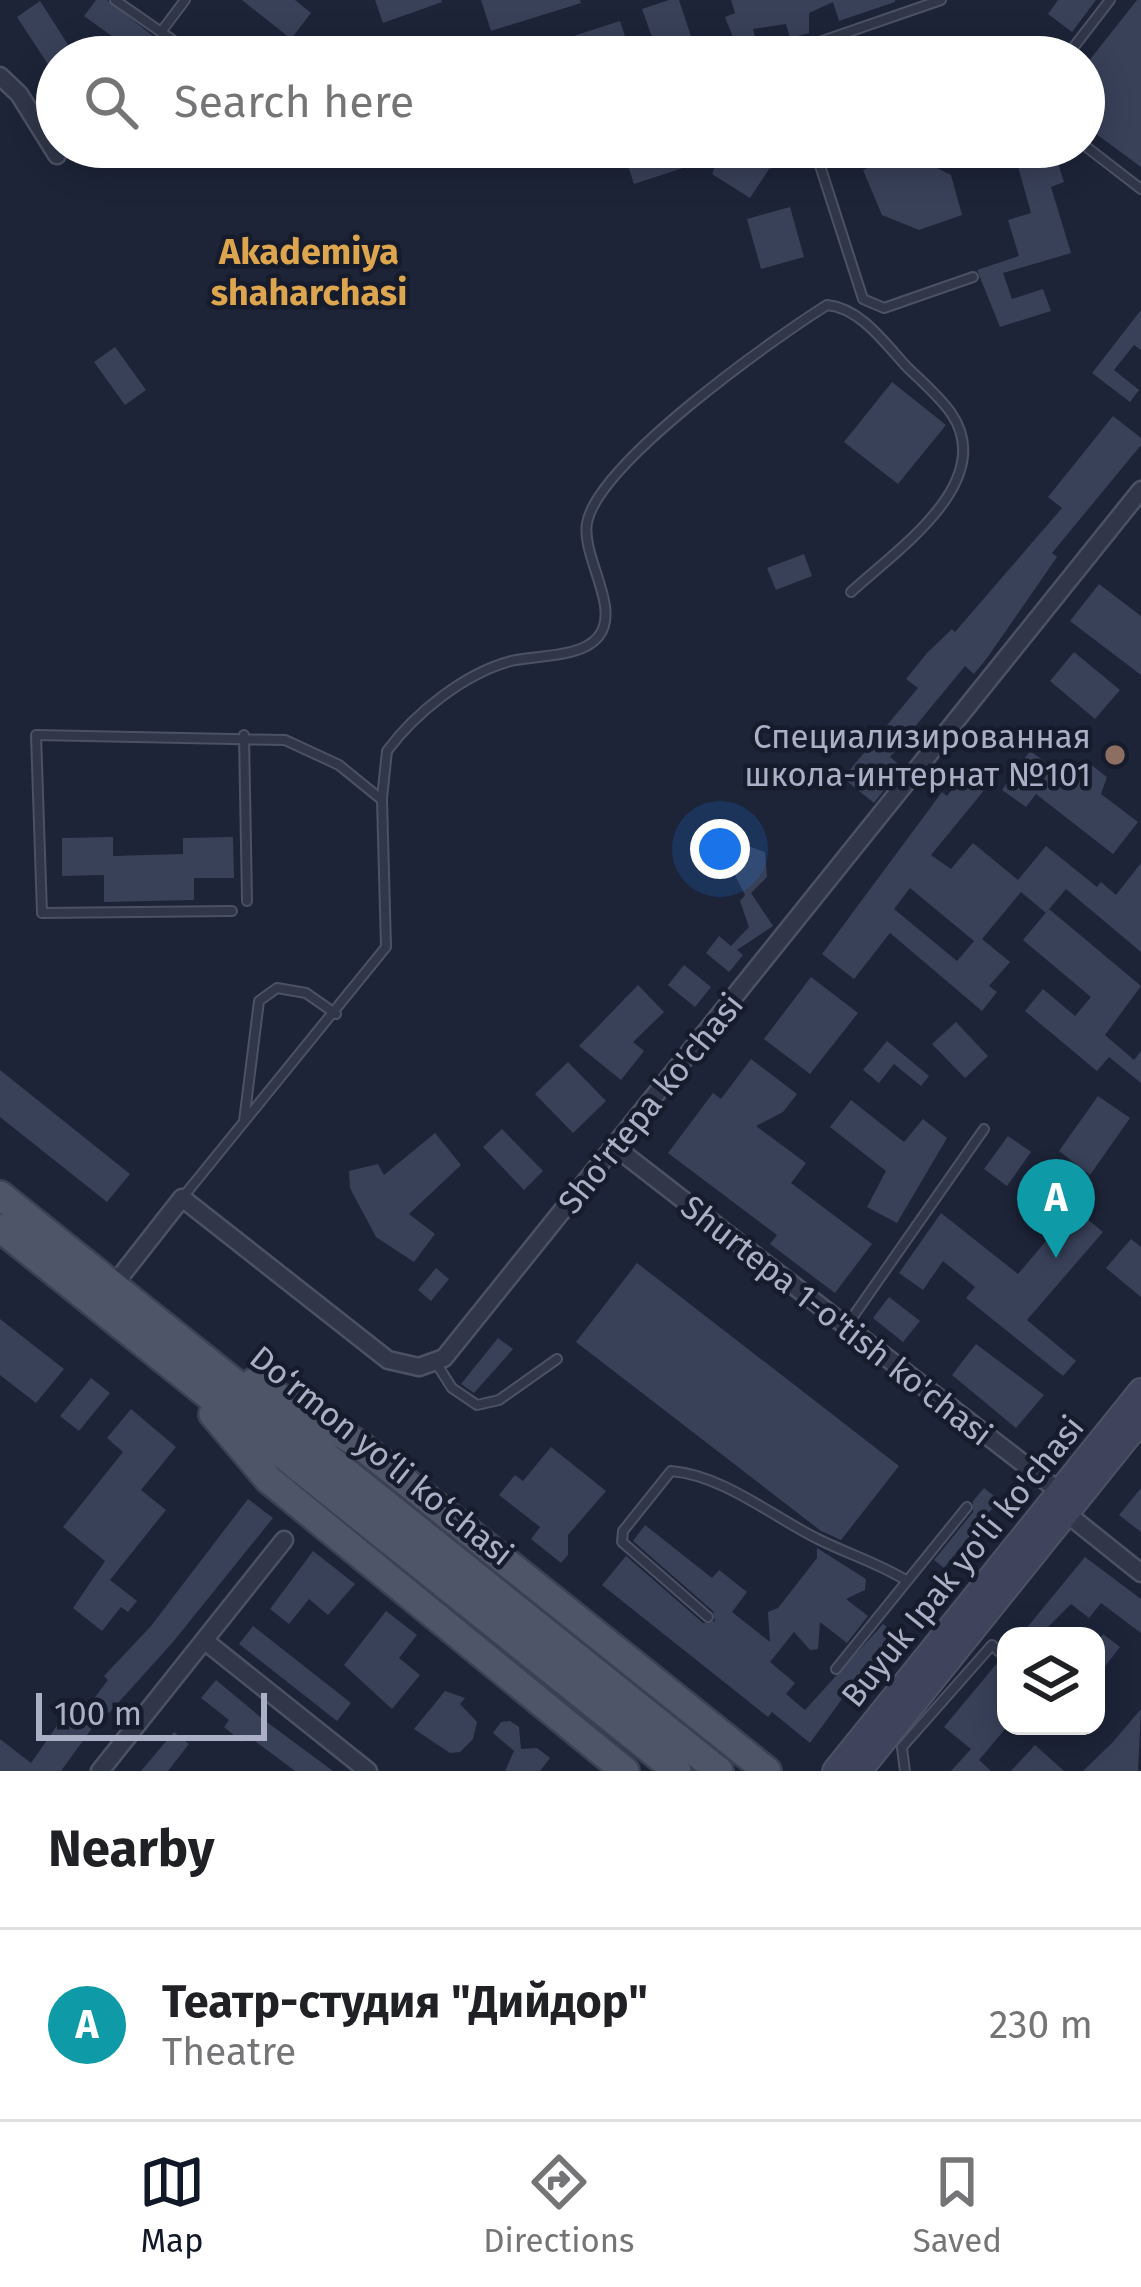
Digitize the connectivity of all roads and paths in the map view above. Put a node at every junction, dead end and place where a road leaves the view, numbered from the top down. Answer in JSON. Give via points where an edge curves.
{"nodes":[{"id":1,"x":116,"y":0,"type":"edge"},
{"id":2,"x":185,"y":0,"type":"edge"},
{"id":3,"x":941,"y":0,"type":"edge"},
{"id":4,"x":1110,"y":0,"type":"edge"},
{"id":5,"x":161,"y":32,"type":"junction"},
{"id":6,"x":167,"y":36,"type":"edge"},
{"id":7,"x":839,"y":36,"type":"edge"},
{"id":8,"x":1082,"y":36,"type":"edge"},
{"id":9,"x":0,"y":76,"type":"edge"},
{"id":10,"x":36,"y":120,"type":"edge"},
{"id":11,"x":1105,"y":161,"type":"edge"},
{"id":12,"x":821,"y":168,"type":"edge"},
{"id":13,"x":1141,"y":189,"type":"edge"},
{"id":14,"x":973,"y":277,"type":"dead end"},
{"id":15,"x":1141,"y":490,"type":"edge"},
{"id":16,"x":851,"y":592,"type":"dead end"},
{"id":17,"x":244,"y":735,"type":"junction"},
{"id":18,"x":382,"y":800,"type":"junction"},
{"id":19,"x":247,"y":901,"type":"dead end"},
{"id":20,"x":232,"y":911,"type":"dead end"},
{"id":21,"x":336,"y":1014,"type":"junction"},
{"id":22,"x":244,"y":1122,"type":"junction"},
{"id":23,"x":984,"y":1129,"type":"dead end"},
{"id":24,"x":614,"y":1147,"type":"junction"},
{"id":25,"x":0,"y":1195,"type":"edge"},
{"id":26,"x":182,"y":1198,"type":"junction"},
{"id":27,"x":0,"y":1228,"type":"edge"},
{"id":28,"x":106,"y":1296,"type":"junction"},
{"id":29,"x":844,"y":1329,"type":"junction"},
{"id":30,"x":180,"y":1355,"type":"junction"},
{"id":31,"x":557,"y":1359,"type":"dead end"},
{"id":32,"x":436,"y":1362,"type":"junction"},
{"id":33,"x":1141,"y":1391,"type":"edge"},
{"id":34,"x":1141,"y":1420,"type":"edge"},
{"id":35,"x":1063,"y":1502,"type":"junction"},
{"id":36,"x":967,"y":1507,"type":"dead end"},
{"id":37,"x":284,"y":1540,"type":"dead end"},
{"id":38,"x":1141,"y":1573,"type":"edge"},
{"id":39,"x":904,"y":1579,"type":"junction"},
{"id":40,"x":708,"y":1617,"type":"dead end"},
{"id":41,"x":205,"y":1641,"type":"junction"},
{"id":42,"x":997,"y":1650,"type":"edge"},
{"id":43,"x":836,"y":1669,"type":"dead end"},
{"id":44,"x":895,"y":1741,"type":"junction"},
{"id":45,"x":100,"y":1771,"type":"edge"},
{"id":46,"x":368,"y":1771,"type":"edge"},
{"id":47,"x":625,"y":1771,"type":"edge"},
{"id":48,"x":677,"y":1771,"type":"edge"},
{"id":49,"x":719,"y":1771,"type":"edge"},
{"id":50,"x":767,"y":1771,"type":"edge"},
{"id":51,"x":836,"y":1771,"type":"edge"},
{"id":52,"x":859,"y":1771,"type":"edge"},
{"id":53,"x":905,"y":1771,"type":"edge"}],
"edges":[{"from":1,"to":5,"type":"lane"},
{"from":2,"to":5,"type":"lane"},
{"from":3,"to":7,"type":"lane"},
{"from":4,"to":8,"type":"lane"},
{"from":5,"to":6,"type":"lane"},
{"from":9,"to":10,"type":"street"},
{"from":11,"to":13,"type":"lane"},
{"from":12,"to":14,"type":"lane","via":[[863,298],[884,308]]},
{"from":15,"to":24,"type":"street","name":"Sho'rtepa ko'chasi"},
{"from":16,"to":18,"type":"lane","via":[[938,511],[962,470],[962,440],[953,415],[894,353],[847,307],[827,304],[701,396],[596,497],[587,525],[607,613],[600,635],[586,646],[507,662],[449,692],[387,751]]},
{"from":17,"to":18,"type":"lane","via":[[285,740],[339,765]]},
{"from":17,"to":19,"type":"lane"},
{"from":17,"to":20,"type":"lane","via":[[34,738],[42,913]]},
{"from":18,"to":21,"type":"lane","via":[[386,947]]},
{"from":21,"to":22,"type":"lane"},
{"from":21,"to":22,"type":"lane","via":[[306,993],[277,988],[260,1001]]},
{"from":22,"to":26,"type":"lane"},
{"from":23,"to":29,"type":"lane"},
{"from":24,"to":29,"type":"street","name":"Shurtepa 1-o'tish ko'chasi"},
{"from":24,"to":32,"type":"street","name":"Sho'rtepa ko'chasi"},
{"from":25,"to":28,"type":"main road","name":"Do‘rmon yo‘li ko‘chasi"},
{"from":26,"to":28,"type":"street"},
{"from":26,"to":32,"type":"street","via":[[388,1360],[411,1367]]},
{"from":27,"to":28,"type":"main road","name":"Do‘rmon yo‘li ko‘chasi"},
{"from":28,"to":30,"type":"main road","name":"Do‘rmon yo‘li ko‘chasi"},
{"from":29,"to":35,"type":"street","name":"Shurtepa 1-o'tish ko'chasi"},
{"from":30,"to":47,"type":"main road","via":[[268,1480]]},
{"from":30,"to":48,"type":"main road","name":"Do‘rmon yo‘li ko‘chasi"},
{"from":30,"to":49,"type":"main road","name":"Do‘rmon yo‘li ko‘chasi"},
{"from":30,"to":50,"type":"main road","via":[[360,1444]]},
{"from":31,"to":32,"type":"lane","via":[[499,1400],[476,1405]]},
{"from":33,"to":35,"type":"main road","name":"Buyuk Ipak yo'li ko'chasi"},
{"from":34,"to":35,"type":"main road","name":"Buyuk Ipak yo'li ko'chasi"},
{"from":35,"to":38,"type":"street","name":"Shurtepa 1-o'tish ko'chasi"},
{"from":35,"to":44,"type":"main road","name":"Buyuk Ipak yo'li ko'chasi"},
{"from":35,"to":51,"type":"main road","name":"Buyuk Ipak yo'li ko'chasi"},
{"from":36,"to":39,"type":"lane"},
{"from":37,"to":41,"type":"street"},
{"from":39,"to":40,"type":"lane","via":[[671,1471],[622,1542]]},
{"from":39,"to":43,"type":"lane"},
{"from":41,"to":45,"type":"street"},
{"from":41,"to":46,"type":"street"},
{"from":42,"to":44,"type":"lane","via":[[992,1645]]},
{"from":44,"to":52,"type":"main road","name":"Buyuk Ipak yo'li ko'chasi"},
{"from":44,"to":53,"type":"lane"}]}
